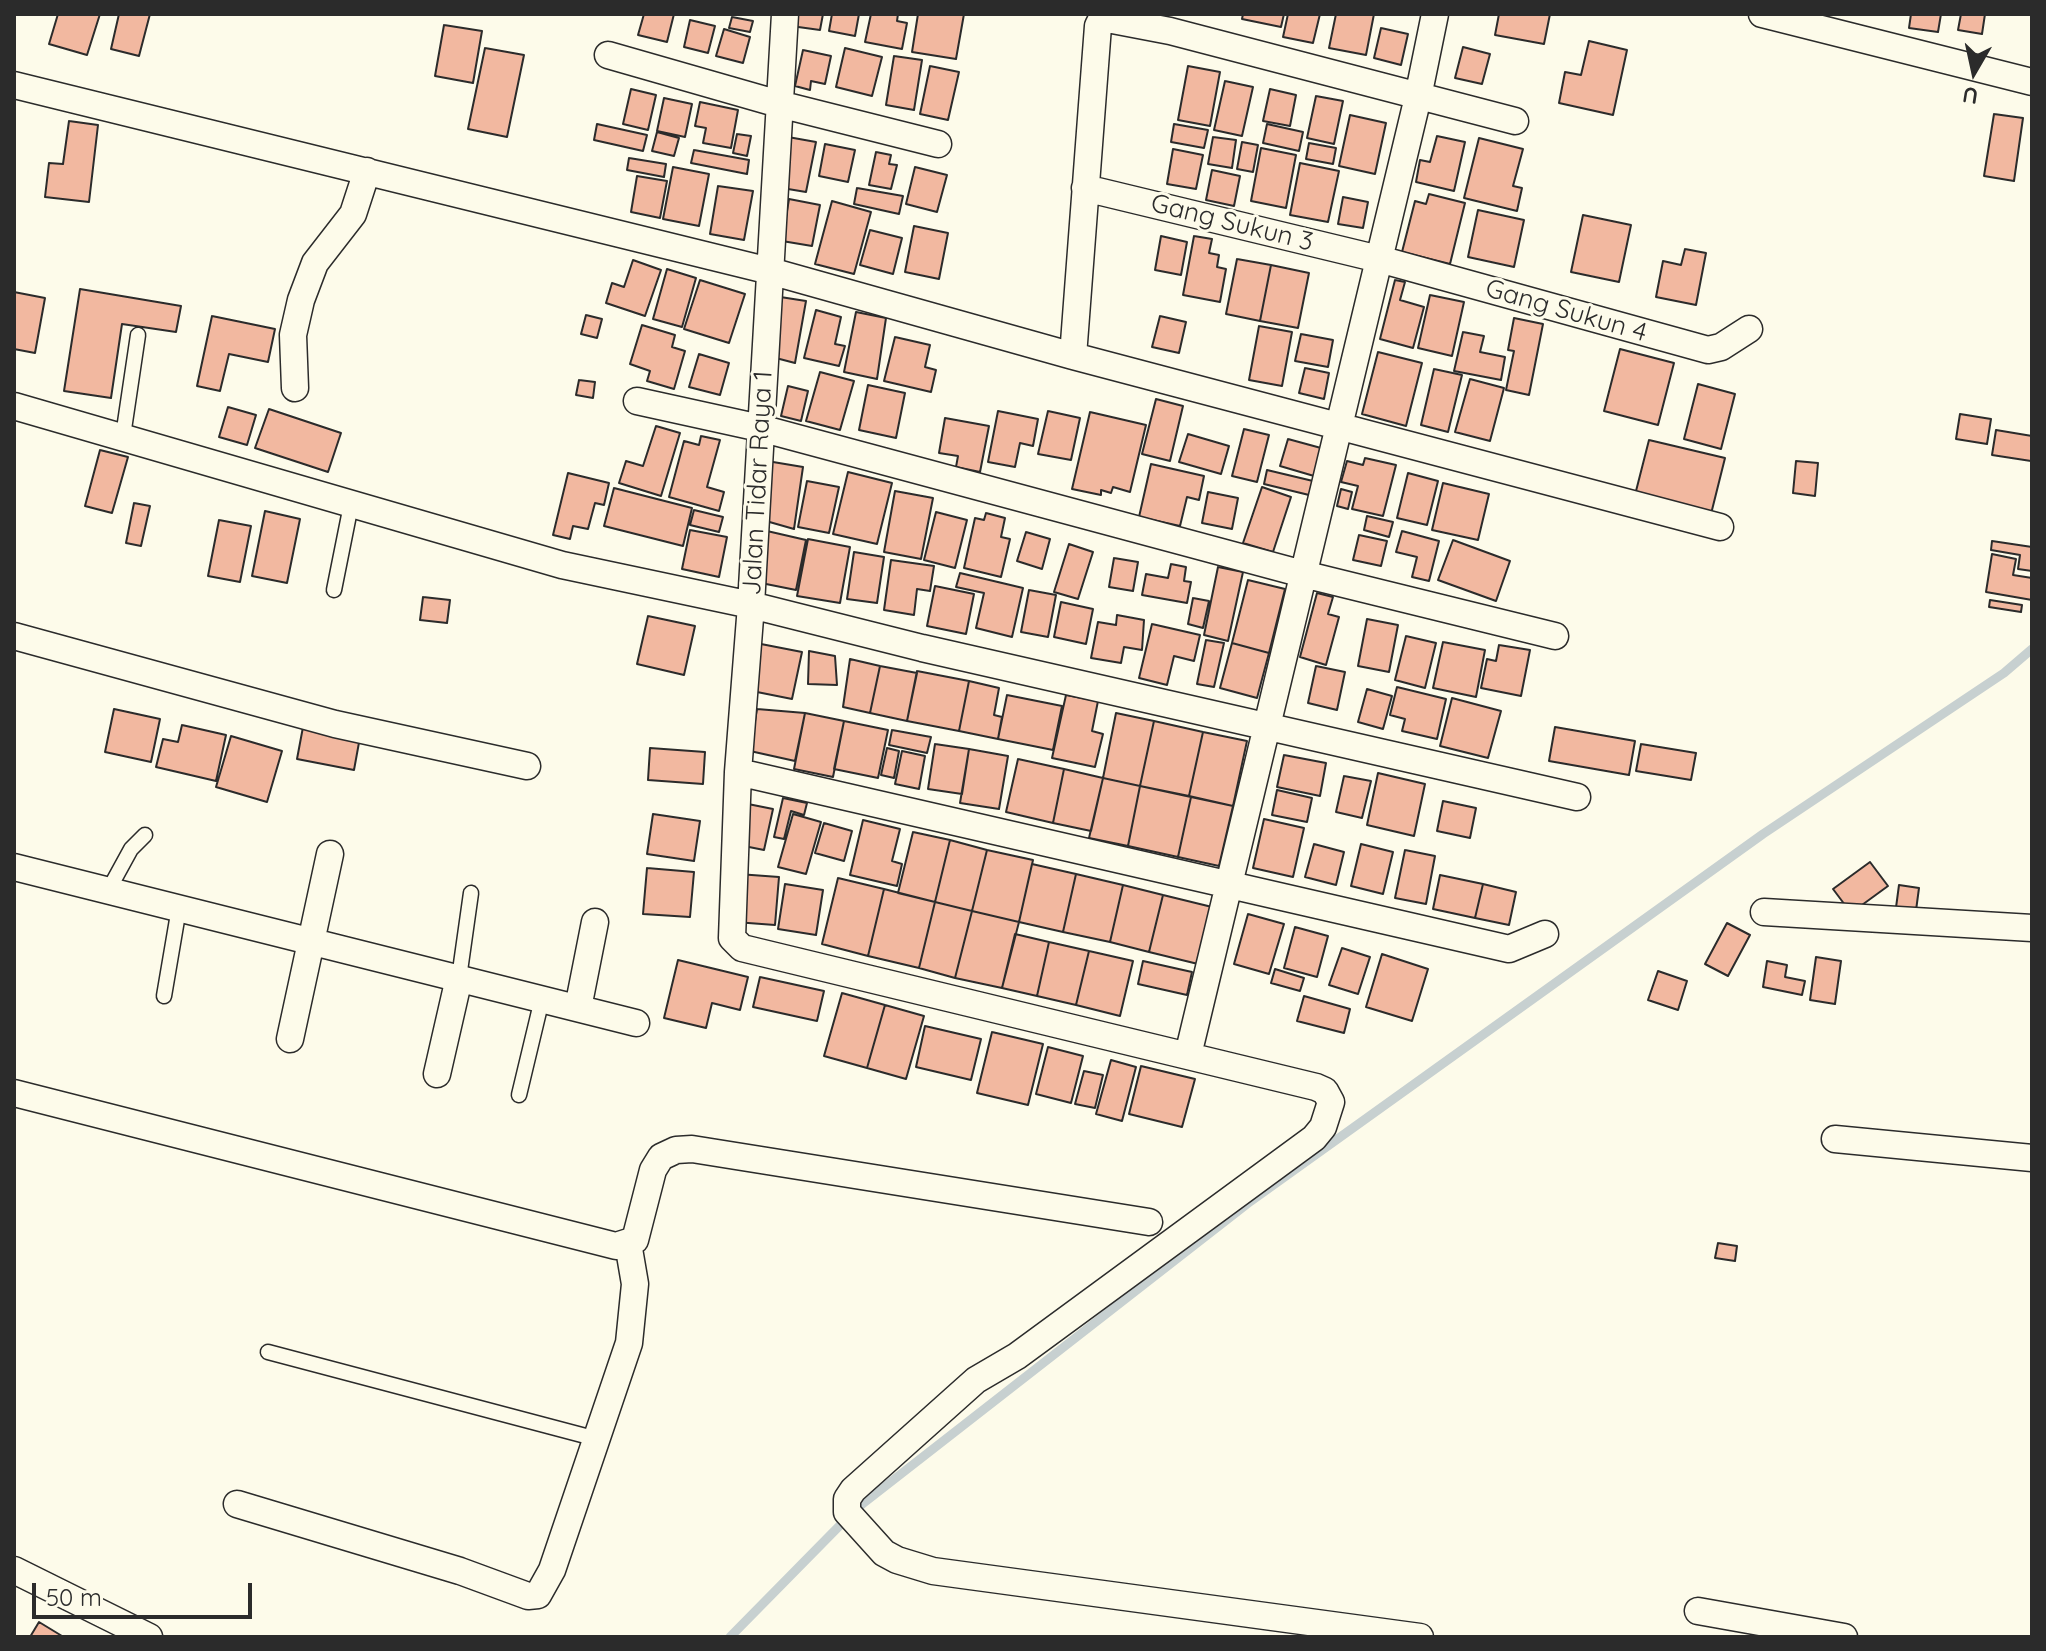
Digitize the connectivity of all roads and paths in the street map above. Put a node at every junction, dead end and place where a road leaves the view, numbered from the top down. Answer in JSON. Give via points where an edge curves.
{"nodes":[{"id":1,"x":785,"y":14,"type":"edge"},
{"id":2,"x":1435,"y":14,"type":"edge"},
{"id":3,"x":1762,"y":14,"type":"edge"},
{"id":4,"x":608,"y":55,"type":"dead end"},
{"id":5,"x":2032,"y":82,"type":"edge"},
{"id":6,"x":14,"y":85,"type":"edge"},
{"id":7,"x":1418,"y":97,"type":"junction"},
{"id":8,"x":779,"y":104,"type":"junction"},
{"id":9,"x":1515,"y":121,"type":"dead end"},
{"id":10,"x":938,"y":144,"type":"dead end"},
{"id":11,"x":367,"y":171,"type":"junction"},
{"id":12,"x":1085,"y":188,"type":"junction"},
{"id":13,"x":1379,"y":259,"type":"junction"},
{"id":14,"x":770,"y":271,"type":"junction"},
{"id":15,"x":1749,"y":329,"type":"dead end"},
{"id":16,"x":138,"y":335,"type":"dead end"},
{"id":17,"x":1073,"y":356,"type":"junction"},
{"id":18,"x":295,"y":388,"type":"dead end"},
{"id":19,"x":637,"y":401,"type":"dead end"},
{"id":20,"x":14,"y":406,"type":"edge"},
{"id":21,"x":760,"y":428,"type":"junction"},
{"id":22,"x":1339,"y":428,"type":"junction"},
{"id":23,"x":123,"y":436,"type":"junction"},
{"id":24,"x":351,"y":505,"type":"junction"},
{"id":25,"x":1720,"y":527,"type":"dead end"},
{"id":26,"x":1303,"y":574,"type":"junction"},
{"id":27,"x":334,"y":590,"type":"dead end"},
{"id":28,"x":751,"y":605,"type":"junction"},
{"id":29,"x":14,"y":636,"type":"edge"},
{"id":30,"x":1555,"y":636,"type":"dead end"},
{"id":31,"x":1267,"y":725,"type":"junction"},
{"id":32,"x":527,"y":766,"type":"dead end"},
{"id":33,"x":738,"y":772,"type":"junction"},
{"id":34,"x":1577,"y":797,"type":"dead end"},
{"id":35,"x":145,"y":835,"type":"dead end"},
{"id":36,"x":330,"y":854,"type":"dead end"},
{"id":37,"x":14,"y":867,"type":"edge"},
{"id":38,"x":1229,"y":885,"type":"junction"},
{"id":39,"x":108,"y":891,"type":"junction"},
{"id":40,"x":471,"y":893,"type":"dead end"},
{"id":41,"x":179,"y":908,"type":"junction"},
{"id":42,"x":1764,"y":912,"type":"dead end"},
{"id":43,"x":595,"y":922,"type":"dead end"},
{"id":44,"x":2032,"y":928,"type":"edge"},
{"id":45,"x":1545,"y":934,"type":"dead end"},
{"id":46,"x":313,"y":941,"type":"junction"},
{"id":47,"x":459,"y":978,"type":"junction"},
{"id":48,"x":164,"y":996,"type":"dead end"},
{"id":49,"x":542,"y":999,"type":"junction"},
{"id":50,"x":578,"y":1008,"type":"junction"},
{"id":51,"x":636,"y":1023,"type":"dead end"},
{"id":52,"x":290,"y":1039,"type":"dead end"},
{"id":53,"x":1188,"y":1055,"type":"junction"},
{"id":54,"x":437,"y":1074,"type":"dead end"},
{"id":55,"x":14,"y":1093,"type":"edge"},
{"id":56,"x":519,"y":1095,"type":"dead end"},
{"id":57,"x":1835,"y":1139,"type":"dead end"},
{"id":58,"x":2032,"y":1158,"type":"edge"},
{"id":59,"x":1149,"y":1222,"type":"dead end"},
{"id":60,"x":628,"y":1243,"type":"junction"},
{"id":61,"x":268,"y":1352,"type":"dead end"},
{"id":62,"x":597,"y":1439,"type":"junction"},
{"id":63,"x":237,"y":1504,"type":"dead end"},
{"id":64,"x":14,"y":1570,"type":"edge"},
{"id":65,"x":1698,"y":1611,"type":"dead end"},
{"id":66,"x":1309,"y":1629,"type":"edge"},
{"id":67,"x":149,"y":1637,"type":"edge"},
{"id":68,"x":1420,"y":1637,"type":"edge"},
{"id":69,"x":1844,"y":1637,"type":"edge"}],
"edges":[{"from":1,"to":8,"type":"street","name":"Jalan Tidar Raya 1"},
{"from":2,"to":7,"type":"street"},
{"from":3,"to":5,"type":"street"},
{"from":4,"to":8,"type":"street"},
{"from":6,"to":11,"type":"street"},
{"from":7,"to":9,"type":"street"},
{"from":7,"to":12,"type":"street","via":[[1102,18]]},
{"from":7,"to":13,"type":"street"},
{"from":8,"to":10,"type":"street"},
{"from":8,"to":14,"type":"street","name":"Jalan Tidar Raya 1"},
{"from":11,"to":14,"type":"street"},
{"from":11,"to":18,"type":"street","via":[[353,214],[315,263],[301,300],[293,335]]},
{"from":12,"to":13,"type":"street","name":"Gang Sukun 3"},
{"from":12,"to":17,"type":"street"},
{"from":13,"to":15,"type":"street","name":"Gang Sukun 4","via":[[1708,350]]},
{"from":13,"to":22,"type":"street"},
{"from":14,"to":17,"type":"street"},
{"from":14,"to":21,"type":"street","name":"Jalan Tidar Raya 1"},
{"from":16,"to":23,"type":"lane"},
{"from":17,"to":22,"type":"street"},
{"from":19,"to":21,"type":"street"},
{"from":20,"to":23,"type":"street"},
{"from":21,"to":26,"type":"street"},
{"from":21,"to":28,"type":"street","name":"Jalan Tidar Raya 1"},
{"from":22,"to":25,"type":"street"},
{"from":22,"to":26,"type":"street"},
{"from":23,"to":24,"type":"street"},
{"from":24,"to":27,"type":"lane"},
{"from":24,"to":28,"type":"street","via":[[562,565]]},
{"from":26,"to":30,"type":"street"},
{"from":26,"to":31,"type":"street"},
{"from":28,"to":31,"type":"street"},
{"from":28,"to":33,"type":"street","name":"Jalan Tidar Raya 1"},
{"from":29,"to":32,"type":"street","via":[[335,724]]},
{"from":31,"to":34,"type":"street"},
{"from":31,"to":38,"type":"street"},
{"from":33,"to":38,"type":"street"},
{"from":33,"to":53,"type":"street","name":"Jalan Tidar Raya 1","via":[[732,938],[742,948]]},
{"from":35,"to":39,"type":"lane"},
{"from":36,"to":46,"type":"street"},
{"from":37,"to":39,"type":"street"},
{"from":38,"to":45,"type":"street","via":[[1509,949]]},
{"from":38,"to":53,"type":"street"},
{"from":39,"to":41,"type":"street"},
{"from":40,"to":47,"type":"lane"},
{"from":41,"to":46,"type":"street"},
{"from":41,"to":48,"type":"lane"},
{"from":42,"to":44,"type":"street"},
{"from":43,"to":50,"type":"street"},
{"from":46,"to":47,"type":"street"},
{"from":46,"to":52,"type":"street"},
{"from":47,"to":49,"type":"street"},
{"from":47,"to":54,"type":"street"},
{"from":49,"to":50,"type":"street"},
{"from":49,"to":56,"type":"lane"},
{"from":50,"to":51,"type":"street"},
{"from":53,"to":66,"type":"street","via":[[1325,1091],[1331,1102],[1323,1127],[1029,1347],[976,1380],[853,1490],[847,1512],[867,1537],[897,1560],[933,1571]]},
{"from":55,"to":60,"type":"street","via":[[600,1243]]},
{"from":57,"to":58,"type":"street"},
{"from":59,"to":60,"type":"street","via":[[692,1149],[661,1157],[635,1240]]},
{"from":60,"to":62,"type":"street","via":[[635,1272],[634,1316]]},
{"from":61,"to":62,"type":"lane"},
{"from":62,"to":63,"type":"street","via":[[552,1570],[538,1595]]},
{"from":64,"to":67,"type":"street"},
{"from":65,"to":69,"type":"street"},
{"from":66,"to":68,"type":"street"}]}
